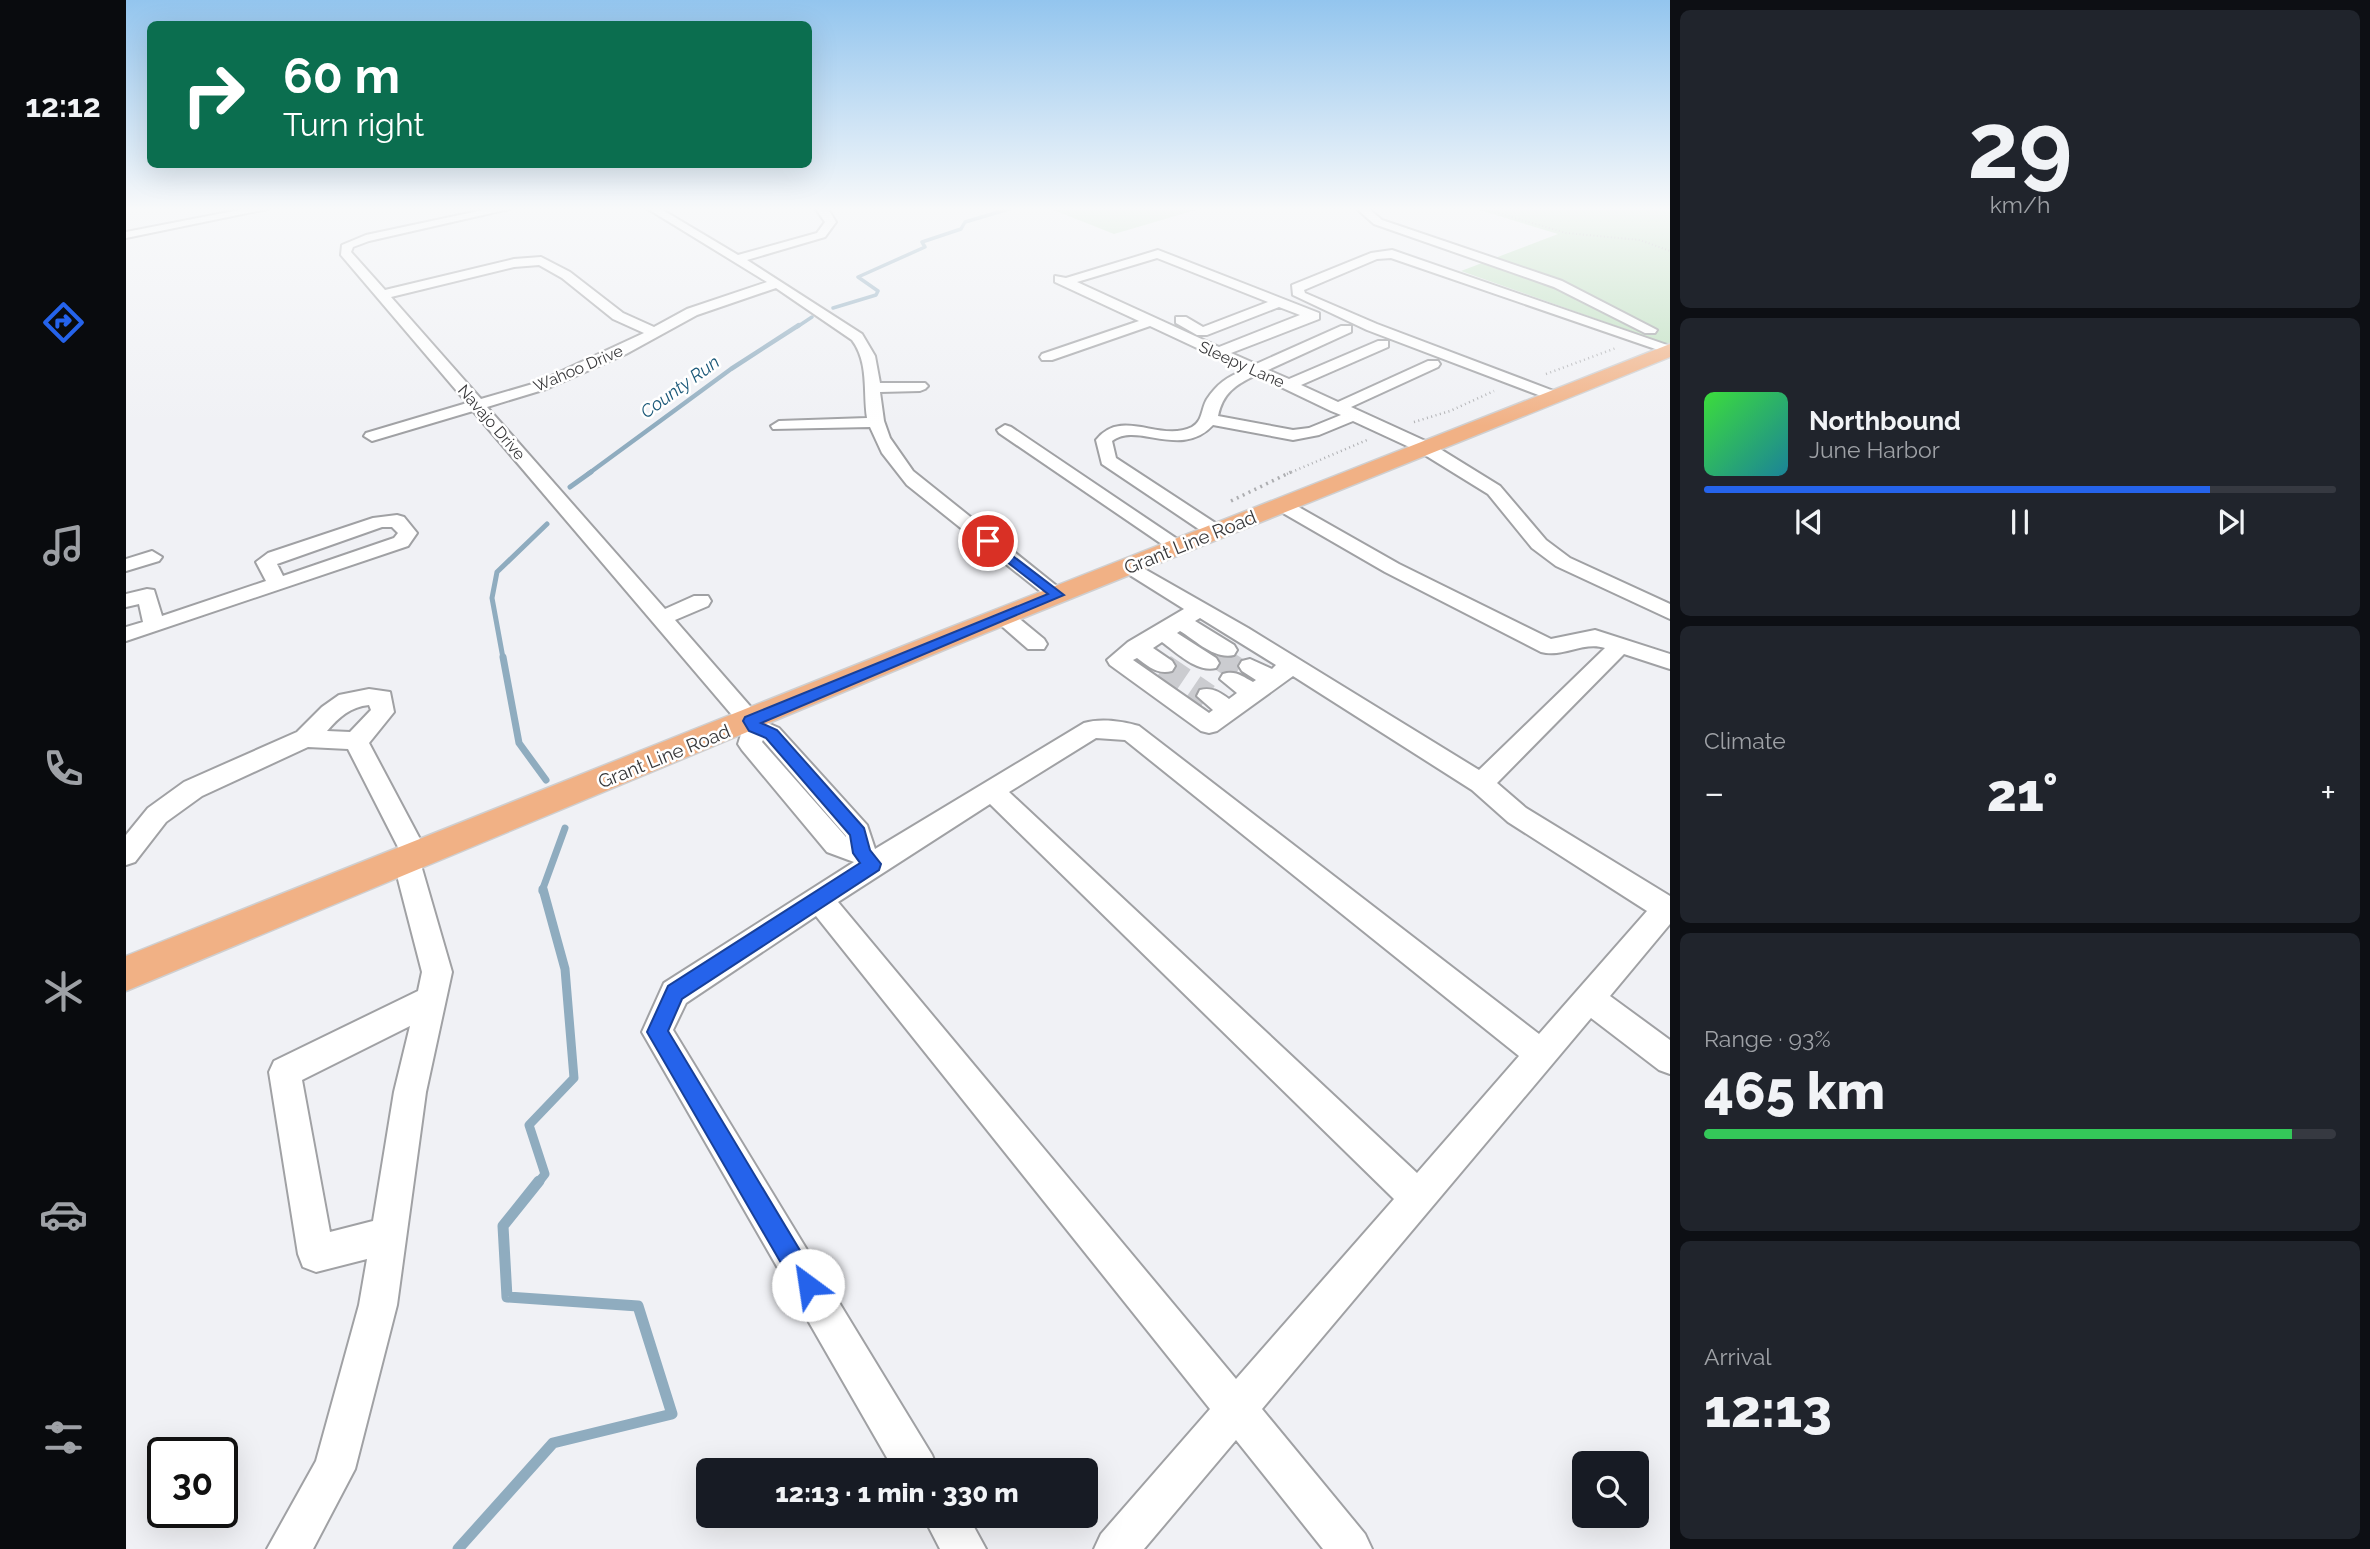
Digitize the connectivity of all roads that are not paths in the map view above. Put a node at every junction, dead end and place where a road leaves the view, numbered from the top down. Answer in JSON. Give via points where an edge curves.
{"nodes":[{"id":1,"x":370,"y":281,"type":"edge"},
{"id":2,"x":439,"y":281,"type":"edge"},
{"id":3,"x":574,"y":281,"type":"edge"},
{"id":4,"x":774,"y":281,"type":"edge"},
{"id":5,"x":1065,"y":281,"type":"edge"},
{"id":6,"x":1096,"y":281,"type":"edge"},
{"id":7,"x":1226,"y":281,"type":"edge"},
{"id":8,"x":1313,"y":281,"type":"edge"},
{"id":9,"x":1470,"y":281,"type":"edge"},
{"id":10,"x":1550,"y":281,"type":"edge"},
{"id":11,"x":777,"y":283,"type":"junction"},
{"id":12,"x":382,"y":295,"type":"junction"},
{"id":13,"x":1280,"y":303,"type":"junction"},
{"id":14,"x":1311,"y":315,"type":"junction"},
{"id":15,"x":1148,"y":321,"type":"junction"},
{"id":16,"x":1346,"y":329,"type":"junction"},
{"id":17,"x":654,"y":332,"type":"junction"},
{"id":18,"x":1382,"y":344,"type":"junction"},
{"id":19,"x":1670,"y":346,"type":"edge"},
{"id":20,"x":1217,"y":353,"type":"junction"},
{"id":21,"x":1047,"y":357,"type":"dead end"},
{"id":22,"x":1433,"y":364,"type":"junction"},
{"id":23,"x":1252,"y":369,"type":"junction"},
{"id":24,"x":1288,"y":385,"type":"junction"},
{"id":25,"x":920,"y":386,"type":"dead end"},
{"id":26,"x":872,"y":387,"type":"junction"},
{"id":27,"x":1544,"y":400,"type":"junction"},
{"id":28,"x":478,"y":405,"type":"junction"},
{"id":29,"x":1345,"y":411,"type":"junction"},
{"id":30,"x":1209,"y":419,"type":"junction"},
{"id":31,"x":876,"y":422,"type":"junction"},
{"id":32,"x":779,"y":426,"type":"dead end"},
{"id":33,"x":1005,"y":430,"type":"dead end"},
{"id":34,"x":372,"y":436,"type":"dead end"},
{"id":35,"x":1426,"y":448,"type":"junction"},
{"id":36,"x":1282,"y":505,"type":"junction"},
{"id":37,"x":1206,"y":525,"type":"junction"},
{"id":38,"x":1179,"y":547,"type":"junction"},
{"id":39,"x":152,"y":557,"type":"dead end"},
{"id":40,"x":126,"y":565,"type":"edge"},
{"id":41,"x":1127,"y":567,"type":"junction"},
{"id":42,"x":277,"y":584,"type":"junction"},
{"id":43,"x":1058,"y":595,"type":"junction"},
{"id":44,"x":126,"y":601,"type":"edge"},
{"id":45,"x":701,"y":601,"type":"dead end"},
{"id":46,"x":1199,"y":609,"type":"junction"},
{"id":47,"x":1670,"y":612,"type":"edge"},
{"id":48,"x":1003,"y":616,"type":"junction"},
{"id":49,"x":662,"y":618,"type":"junction"},
{"id":50,"x":154,"y":626,"type":"junction"},
{"id":51,"x":1170,"y":626,"type":"junction"},
{"id":52,"x":126,"y":634,"type":"edge"},
{"id":53,"x":1036,"y":644,"type":"dead end"},
{"id":54,"x":1620,"y":646,"type":"junction"},
{"id":55,"x":126,"y":649,"type":"edge"},
{"id":56,"x":1130,"y":650,"type":"junction"},
{"id":57,"x":1217,"y":656,"type":"tunnel mouth"},
{"id":58,"x":1670,"y":662,"type":"edge"},
{"id":59,"x":1292,"y":665,"type":"junction"},
{"id":60,"x":1158,"y":670,"type":"tunnel mouth"},
{"id":61,"x":1241,"y":672,"type":"tunnel mouth"},
{"id":62,"x":1262,"y":686,"type":"junction"},
{"id":63,"x":1202,"y":700,"type":"tunnel mouth"},
{"id":64,"x":1223,"y":715,"type":"junction"},
{"id":65,"x":753,"y":724,"type":"junction"},
{"id":66,"x":305,"y":738,"type":"junction"},
{"id":67,"x":356,"y":741,"type":"junction"},
{"id":68,"x":1481,"y":783,"type":"junction"},
{"id":69,"x":992,"y":791,"type":"junction"},
{"id":70,"x":126,"y":854,"type":"edge"},
{"id":71,"x":411,"y":858,"type":"junction"},
{"id":72,"x":867,"y":859,"type":"junction"},
{"id":73,"x":819,"y":899,"type":"junction"},
{"id":74,"x":1668,"y":910,"type":"edge"},
{"id":75,"x":126,"y":974,"type":"edge"},
{"id":76,"x":1590,"y":998,"type":"junction"},
{"id":77,"x":431,"y":1000,"type":"junction"},
{"id":78,"x":1541,"y":1054,"type":"junction"},
{"id":79,"x":1670,"y":1059,"type":"edge"},
{"id":80,"x":1418,"y":1198,"type":"junction"},
{"id":81,"x":388,"y":1235,"type":"junction"},
{"id":82,"x":1236,"y":1410,"type":"junction"},
{"id":83,"x":910,"y":1458,"type":"edge"},
{"id":84,"x":951,"y":1528,"type":"edge"},
{"id":85,"x":289,"y":1549,"type":"edge"},
{"id":86,"x":964,"y":1549,"type":"edge"},
{"id":87,"x":1116,"y":1549,"type":"edge"},
{"id":88,"x":1350,"y":1549,"type":"edge"}],
"edges":[{"from":1,"to":12,"type":"street","name":"Navajo Drive"},
{"from":2,"to":12,"type":"street"},
{"from":3,"to":17,"type":"street","via":[[618,316]]},
{"from":4,"to":11,"type":"street"},
{"from":5,"to":15,"type":"street","name":"Sleepy Lane"},
{"from":6,"to":13,"type":"street","via":[[1202,332]]},
{"from":7,"to":13,"type":"street"},
{"from":8,"to":27,"type":"street","via":[[1297,288],[1298,295],[1517,382]]},
{"from":9,"to":19,"type":"street","via":[[1636,339]]},
{"from":10,"to":19,"type":"street"},
{"from":11,"to":17,"type":"street","name":"Wahoo Drive","via":[[717,302]]},
{"from":11,"to":26,"type":"street","via":[[857,337],[870,361]]},
{"from":12,"to":28,"type":"street","name":"Navajo Drive"},
{"from":13,"to":14,"type":"street"},
{"from":14,"to":16,"type":"street"},
{"from":14,"to":20,"type":"street"},
{"from":15,"to":20,"type":"street","name":"Sleepy Lane"},
{"from":15,"to":21,"type":"street"},
{"from":16,"to":18,"type":"street"},
{"from":16,"to":23,"type":"street"},
{"from":17,"to":28,"type":"street","name":"Wahoo Drive","via":[[575,373]]},
{"from":18,"to":22,"type":"street"},
{"from":18,"to":24,"type":"street"},
{"from":19,"to":27,"type":"main road","name":"Grant Line Road"},
{"from":20,"to":23,"type":"street","name":"Sleepy Lane"},
{"from":22,"to":27,"type":"street","via":[[1497,389]]},
{"from":22,"to":29,"type":"street"},
{"from":23,"to":24,"type":"street","name":"Sleepy Lane"},
{"from":23,"to":30,"type":"street","via":[[1228,382],[1213,402]]},
{"from":24,"to":29,"type":"street","name":"Sleepy Lane"},
{"from":25,"to":26,"type":"street"},
{"from":26,"to":31,"type":"street"},
{"from":27,"to":35,"type":"main road","name":"Grant Line Road"},
{"from":28,"to":34,"type":"street","name":"Wahoo Drive"},
{"from":28,"to":49,"type":"street","name":"Navajo Drive"},
{"from":29,"to":30,"type":"street","via":[[1313,432],[1293,435]]},
{"from":29,"to":35,"type":"street","name":"Sleepy Lane"},
{"from":30,"to":37,"type":"street","via":[[1199,429],[1170,437],[1129,429],[1115,431],[1104,440],[1108,460]]},
{"from":31,"to":32,"type":"street"},
{"from":31,"to":43,"type":"street","via":[[892,457],[913,481]]},
{"from":33,"to":38,"type":"street"},
{"from":35,"to":36,"type":"main road","name":"Grant Line Road"},
{"from":35,"to":47,"type":"street","name":"Sleepy Lane","via":[[1494,490],[1539,544],[1563,562]]},
{"from":36,"to":37,"type":"main road","name":"Grant Line Road"},
{"from":36,"to":54,"type":"street","via":[[1392,568],[1549,647],[1595,638]]},
{"from":37,"to":38,"type":"main road","name":"Grant Line Road"},
{"from":38,"to":41,"type":"main road","name":"Grant Line Road"},
{"from":39,"to":40,"type":"street"},
{"from":41,"to":43,"type":"main road","name":"Grant Line Road"},
{"from":41,"to":46,"type":"street"},
{"from":42,"to":42,"type":"street","via":[[401,542],[408,533],[397,521],[380,522],[275,557],[266,562]]},
{"from":42,"to":50,"type":"street"},
{"from":43,"to":48,"type":"main road","name":"Grant Line Road"},
{"from":44,"to":50,"type":"street","via":[[147,596]]},
{"from":45,"to":49,"type":"street"},
{"from":46,"to":51,"type":"street"},
{"from":46,"to":59,"type":"street"},
{"from":48,"to":53,"type":"street"},
{"from":48,"to":65,"type":"main road","name":"Grant Line Road"},
{"from":49,"to":65,"type":"street","name":"Navajo Drive"},
{"from":50,"to":52,"type":"street"},
{"from":50,"to":55,"type":"street"},
{"from":51,"to":56,"type":"street"},
{"from":51,"to":57,"type":"street"},
{"from":54,"to":58,"type":"street"},
{"from":54,"to":68,"type":"street"},
{"from":56,"to":60,"type":"street"},
{"from":56,"to":64,"type":"street","via":[[1118,660],[1123,665],[1209,725]]},
{"from":59,"to":62,"type":"street"},
{"from":59,"to":68,"type":"street"},
{"from":61,"to":62,"type":"street"},
{"from":62,"to":64,"type":"street"},
{"from":63,"to":64,"type":"street"},
{"from":65,"to":71,"type":"main road","name":"Grant Line Road"},
{"from":65,"to":72,"type":"street","name":"Navajo Drive","via":[[771,734],[858,832]]},
{"from":66,"to":67,"type":"street"},
{"from":66,"to":67,"type":"street","via":[[342,702],[362,695],[382,698],[383,712]]},
{"from":66,"to":70,"type":"street","via":[[193,789],[157,815]]},
{"from":67,"to":71,"type":"street"},
{"from":68,"to":74,"type":"street","via":[[1517,815]]},
{"from":69,"to":72,"type":"street"},
{"from":69,"to":78,"type":"street","via":[[1092,729],[1130,732]]},
{"from":69,"to":80,"type":"street"},
{"from":71,"to":75,"type":"main road","name":"Grant Line Road"},
{"from":71,"to":77,"type":"street","via":[[437,972]]},
{"from":72,"to":73,"type":"street"},
{"from":73,"to":82,"type":"street"},
{"from":73,"to":83,"type":"street","via":[[675,993],[657,1032]]},
{"from":74,"to":76,"type":"street"},
{"from":76,"to":78,"type":"street"},
{"from":76,"to":79,"type":"street"},
{"from":77,"to":81,"type":"street","via":[[410,1092]]},
{"from":77,"to":81,"type":"street","via":[[285,1072],[316,1254]]},
{"from":78,"to":80,"type":"street"},
{"from":80,"to":82,"type":"street"},
{"from":81,"to":85,"type":"street","via":[[378,1305],[334,1469]]},
{"from":82,"to":87,"type":"street"},
{"from":82,"to":88,"type":"street"},
{"from":84,"to":86,"type":"street"}]}
